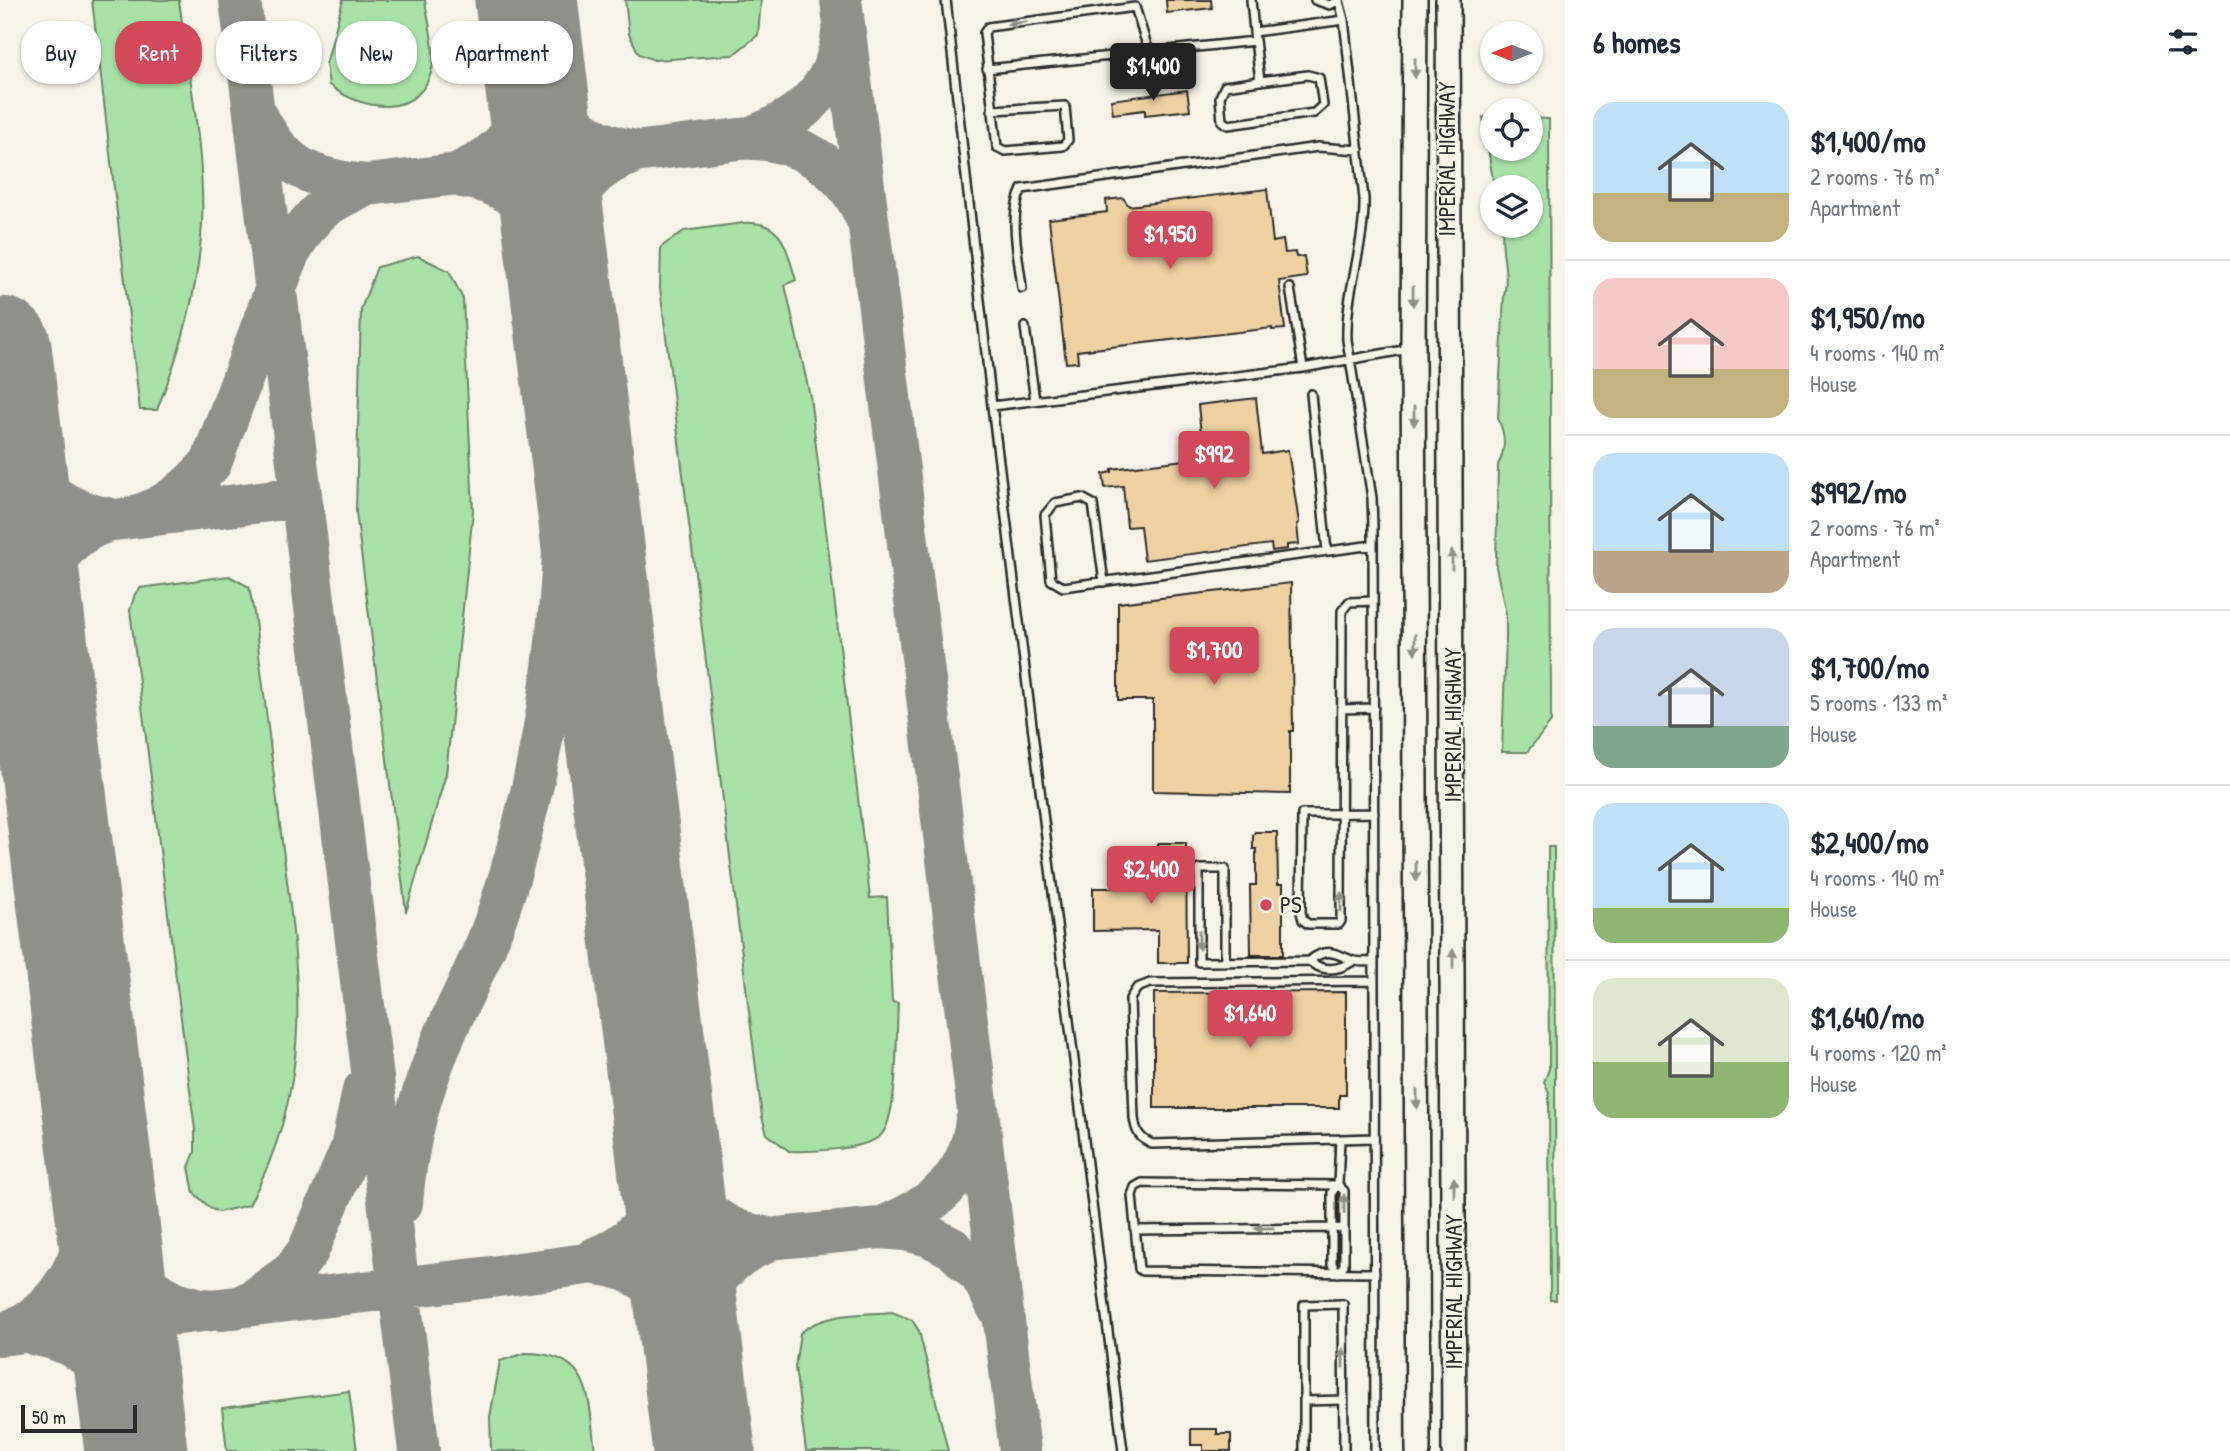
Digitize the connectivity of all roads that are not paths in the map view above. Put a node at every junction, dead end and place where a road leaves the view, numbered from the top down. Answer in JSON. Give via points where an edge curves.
{"nodes":[{"id":1,"x":946,"y":0,"type":"edge"},
{"id":2,"x":1251,"y":0,"type":"edge"},
{"id":3,"x":1315,"y":0,"type":"edge"},
{"id":4,"x":1415,"y":0,"type":"edge"},
{"id":5,"x":1448,"y":0,"type":"edge"},
{"id":6,"x":1339,"y":1,"type":"edge"},
{"id":7,"x":1134,"y":4,"type":"edge"},
{"id":8,"x":1344,"y":20,"type":"junction"},
{"id":9,"x":1254,"y":32,"type":"junction"},
{"id":10,"x":1255,"y":41,"type":"junction"},
{"id":11,"x":1149,"y":52,"type":"junction"},
{"id":12,"x":987,"y":69,"type":"junction"},
{"id":13,"x":1260,"y":81,"type":"junction"},
{"id":14,"x":992,"y":110,"type":"junction"},
{"id":15,"x":1359,"y":150,"type":"junction"},
{"id":16,"x":1022,"y":288,"type":"dead end"},
{"id":17,"x":1290,"y":288,"type":"dead end"},
{"id":18,"x":1025,"y":327,"type":"dead end"},
{"id":19,"x":1413,"y":348,"type":"junction"},
{"id":20,"x":1447,"y":348,"type":"junction"},
{"id":21,"x":1351,"y":361,"type":"junction"},
{"id":22,"x":1303,"y":368,"type":"junction"},
{"id":23,"x":1311,"y":394,"type":"dead end"},
{"id":24,"x":1035,"y":401,"type":"junction"},
{"id":25,"x":992,"y":406,"type":"junction"},
{"id":26,"x":1373,"y":545,"type":"junction"},
{"id":27,"x":1327,"y":551,"type":"junction"},
{"id":28,"x":1104,"y":582,"type":"junction"},
{"id":29,"x":1373,"y":601,"type":"junction"},
{"id":30,"x":1374,"y":708,"type":"junction"},
{"id":31,"x":1342,"y":709,"type":"junction"},
{"id":32,"x":1374,"y":813,"type":"junction"},
{"id":33,"x":1341,"y":815,"type":"junction"},
{"id":34,"x":1309,"y":961,"type":"junction"},
{"id":35,"x":1353,"y":961,"type":"junction"},
{"id":36,"x":1225,"y":962,"type":"junction"},
{"id":37,"x":1374,"y":962,"type":"junction"},
{"id":38,"x":1374,"y":981,"type":"junction"},
{"id":39,"x":1374,"y":1138,"type":"junction"},
{"id":40,"x":1340,"y":1139,"type":"junction"},
{"id":41,"x":1338,"y":1185,"type":"junction"},
{"id":42,"x":1344,"y":1227,"type":"junction"},
{"id":43,"x":1332,"y":1228,"type":"junction"},
{"id":44,"x":1135,"y":1230,"type":"junction"},
{"id":45,"x":1338,"y":1273,"type":"junction"},
{"id":46,"x":1375,"y":1273,"type":"junction"},
{"id":47,"x":1343,"y":1400,"type":"junction"},
{"id":48,"x":1304,"y":1401,"type":"junction"},
{"id":49,"x":1123,"y":1451,"type":"edge"},
{"id":50,"x":1304,"y":1451,"type":"edge"},
{"id":51,"x":1344,"y":1451,"type":"edge"},
{"id":52,"x":1375,"y":1451,"type":"edge"},
{"id":53,"x":1418,"y":1451,"type":"edge"},
{"id":54,"x":1454,"y":1451,"type":"edge"}],
"edges":[{"from":1,"to":25,"type":"lane"},
{"from":2,"to":9,"type":"lane"},
{"from":3,"to":6,"type":"lane","via":[[1330,5]]},
{"from":4,"to":19,"type":"main road","name":"IMPERIAL HIGHWAY","one_way":true},
{"from":5,"to":20,"type":"main road","name":"IMPERIAL HIGHWAY"},
{"from":6,"to":8,"type":"lane"},
{"from":7,"to":11,"type":"lane"},
{"from":7,"to":12,"type":"lane","one_way":true,"via":[[988,27],[984,33]]},
{"from":8,"to":9,"type":"lane"},
{"from":8,"to":15,"type":"lane"},
{"from":9,"to":10,"type":"lane"},
{"from":10,"to":11,"type":"lane"},
{"from":10,"to":13,"type":"lane"},
{"from":11,"to":12,"type":"lane"},
{"from":12,"to":14,"type":"lane"},
{"from":13,"to":13,"type":"lane","via":[[1308,75],[1319,78],[1323,105],[1314,113],[1228,125],[1222,121],[1220,97],[1225,86]]},
{"from":14,"to":14,"type":"lane","via":[[997,147],[1005,151],[1063,146],[1068,140],[1065,106]]},
{"from":15,"to":16,"type":"lane","via":[[1318,147],[1022,189],[1016,201]]},
{"from":15,"to":21,"type":"lane","via":[[1364,210],[1346,319]]},
{"from":17,"to":22,"type":"lane"},
{"from":18,"to":24,"type":"lane"},
{"from":19,"to":20,"type":"main road"},
{"from":19,"to":21,"type":"lane"},
{"from":19,"to":53,"type":"main road","name":"IMPERIAL HIGHWAY","one_way":true},
{"from":54,"to":20,"type":"main road","name":"IMPERIAL HIGHWAY","one_way":true,"via":[[1452,512]]},
{"from":21,"to":22,"type":"lane"},
{"from":21,"to":26,"type":"lane","via":[[1371,498]]},
{"from":22,"to":24,"type":"lane"},
{"from":23,"to":27,"type":"lane"},
{"from":24,"to":25,"type":"lane"},
{"from":25,"to":49,"type":"lane"},
{"from":26,"to":27,"type":"lane"},
{"from":26,"to":29,"type":"lane"},
{"from":27,"to":28,"type":"lane"},
{"from":28,"to":28,"type":"lane","via":[[1063,587],[1051,580],[1045,515],[1055,503],[1082,498],[1093,504]]},
{"from":29,"to":30,"type":"lane"},
{"from":29,"to":31,"type":"lane","via":[[1349,602],[1342,611]]},
{"from":30,"to":31,"type":"lane"},
{"from":30,"to":32,"type":"lane"},
{"from":31,"to":33,"type":"lane"},
{"from":32,"to":33,"type":"lane"},
{"from":32,"to":37,"type":"lane"},
{"from":33,"to":33,"type":"lane","one_way":true,"via":[[1302,814],[1301,912],[1303,920],[1315,924],[1341,921]]},
{"from":34,"to":35,"type":"lane","via":[[1319,969],[1342,968]]},
{"from":34,"to":35,"type":"lane","via":[[1319,953],[1341,953]]},
{"from":34,"to":36,"type":"lane"},
{"from":35,"to":37,"type":"lane"},
{"from":36,"to":36,"type":"lane","one_way":true,"via":[[1225,869],[1199,869],[1199,962]]},
{"from":37,"to":38,"type":"lane"},
{"from":38,"to":39,"type":"lane"},
{"from":38,"to":40,"type":"lane","via":[[1150,983],[1137,988],[1130,999],[1134,1118],[1142,1139],[1152,1144]]},
{"from":39,"to":40,"type":"lane"},
{"from":39,"to":46,"type":"lane"},
{"from":40,"to":41,"type":"lane"},
{"from":42,"to":41,"type":"lane","one_way":true,"via":[[1344,1191]]},
{"from":41,"to":43,"type":"lane","via":[[1332,1192]]},
{"from":41,"to":44,"type":"lane","via":[[1142,1183],[1132,1195]]},
{"from":42,"to":43,"type":"lane"},
{"from":42,"to":45,"type":"lane","via":[[1344,1265]]},
{"from":43,"to":44,"type":"lane","one_way":true},
{"from":43,"to":45,"type":"lane","via":[[1332,1264]]},
{"from":44,"to":45,"type":"lane","via":[[1142,1271]]},
{"from":45,"to":46,"type":"lane"},
{"from":46,"to":52,"type":"lane"},
{"from":47,"to":48,"type":"lane"},
{"from":47,"to":48,"type":"lane","one_way":true,"via":[[1343,1304],[1304,1305]]},
{"from":47,"to":51,"type":"lane"},
{"from":48,"to":50,"type":"lane"}]}
